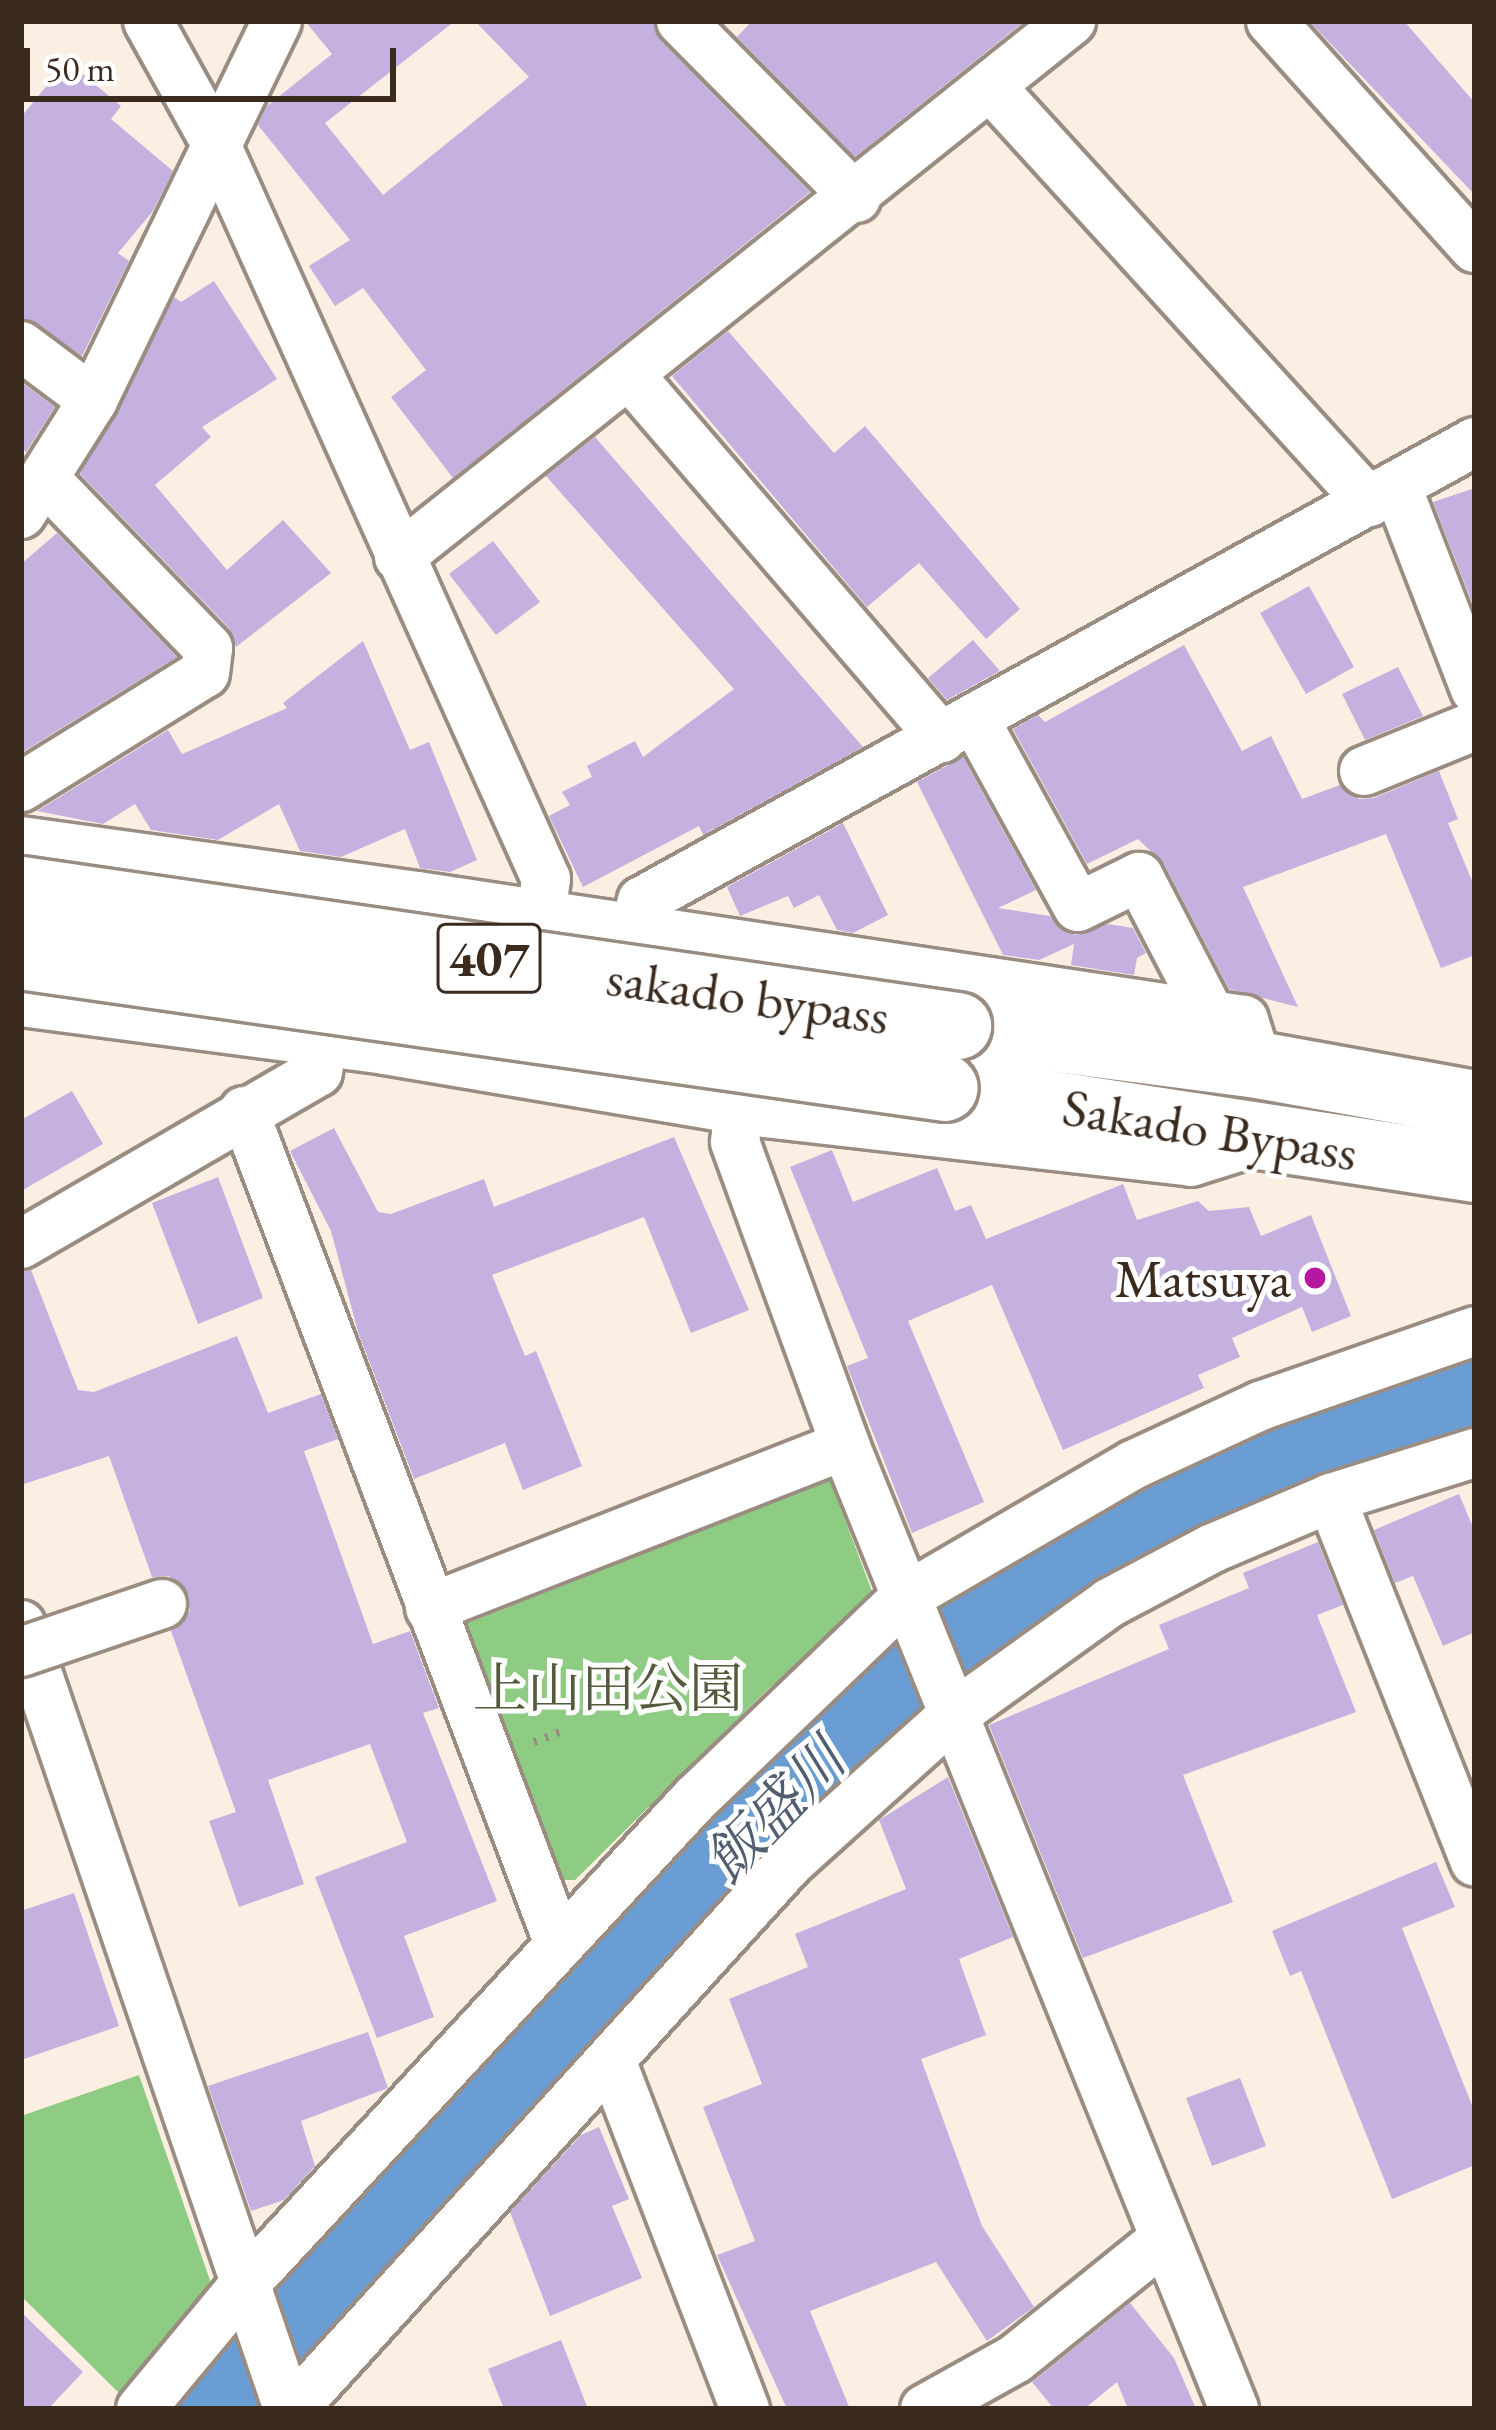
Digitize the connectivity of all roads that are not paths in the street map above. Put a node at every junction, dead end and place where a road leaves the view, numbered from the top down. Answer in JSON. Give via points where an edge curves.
{"nodes":[{"id":1,"x":148,"y":21,"type":"edge"},
{"id":2,"x":277,"y":21,"type":"edge"},
{"id":3,"x":681,"y":21,"type":"edge"},
{"id":4,"x":1271,"y":21,"type":"edge"},
{"id":5,"x":1036,"y":30,"type":"edge"},
{"id":6,"x":990,"y":86,"type":"junction"},
{"id":7,"x":214,"y":140,"type":"junction"},
{"id":8,"x":856,"y":198,"type":"junction"},
{"id":9,"x":1475,"y":248,"type":"edge"},
{"id":10,"x":21,"y":346,"type":"edge"},
{"id":11,"x":632,"y":378,"type":"junction"},
{"id":12,"x":93,"y":400,"type":"junction"},
{"id":13,"x":1475,"y":442,"type":"edge"},
{"id":14,"x":1383,"y":494,"type":"junction"},
{"id":15,"x":33,"y":496,"type":"edge"},
{"id":16,"x":399,"y":557,"type":"junction"},
{"id":17,"x":1475,"y":689,"type":"edge"},
{"id":18,"x":1475,"y":726,"type":"edge"},
{"id":19,"x":959,"y":729,"type":"junction"},
{"id":20,"x":1364,"y":771,"type":"dead end"},
{"id":21,"x":21,"y":788,"type":"edge"},
{"id":22,"x":21,"y":841,"type":"edge"},
{"id":23,"x":21,"y":890,"type":"edge"},
{"id":24,"x":417,"y":896,"type":"junction"},
{"id":25,"x":542,"y":913,"type":"junction"},
{"id":26,"x":635,"y":929,"type":"junction"},
{"id":27,"x":21,"y":956,"type":"edge"},
{"id":28,"x":21,"y":1002,"type":"edge"},
{"id":29,"x":1210,"y":1014,"type":"junction"},
{"id":30,"x":323,"y":1041,"type":"junction"},
{"id":31,"x":385,"y":1050,"type":"junction"},
{"id":32,"x":951,"y":1057,"type":"junction"},
{"id":33,"x":1258,"y":1065,"type":"junction"},
{"id":34,"x":1475,"y":1104,"type":"edge"},
{"id":35,"x":738,"y":1110,"type":"junction"},
{"id":36,"x":244,"y":1111,"type":"junction"},
{"id":37,"x":1264,"y":1138,"type":"junction"},
{"id":38,"x":1475,"y":1168,"type":"edge"},
{"id":39,"x":21,"y":1244,"type":"edge"},
{"id":40,"x":1475,"y":1331,"type":"edge"},
{"id":41,"x":845,"y":1445,"type":"junction"},
{"id":42,"x":1475,"y":1453,"type":"edge"},
{"id":43,"x":1331,"y":1498,"type":"junction"},
{"id":44,"x":162,"y":1604,"type":"dead end"},
{"id":45,"x":909,"y":1606,"type":"junction"},
{"id":46,"x":430,"y":1608,"type":"junction"},
{"id":47,"x":21,"y":1625,"type":"edge"},
{"id":48,"x":21,"y":1652,"type":"edge"},
{"id":49,"x":948,"y":1705,"type":"junction"},
{"id":50,"x":1475,"y":1861,"type":"edge"},
{"id":51,"x":559,"y":1944,"type":"junction"},
{"id":52,"x":611,"y":2060,"type":"junction"},
{"id":53,"x":1162,"y":2241,"type":"junction"},
{"id":54,"x":248,"y":2298,"type":"junction"},
{"id":55,"x":288,"y":2403,"type":"edge"},
{"id":56,"x":141,"y":2409,"type":"edge"},
{"id":57,"x":746,"y":2409,"type":"edge"},
{"id":58,"x":925,"y":2409,"type":"edge"},
{"id":59,"x":1234,"y":2409,"type":"edge"}],
"edges":[{"from":1,"to":7,"type":"street"},
{"from":2,"to":7,"type":"street"},
{"from":3,"to":8,"type":"street"},
{"from":4,"to":9,"type":"street"},
{"from":5,"to":6,"type":"street"},
{"from":6,"to":8,"type":"street"},
{"from":6,"to":14,"type":"street"},
{"from":7,"to":12,"type":"street"},
{"from":7,"to":16,"type":"street"},
{"from":8,"to":11,"type":"street"},
{"from":10,"to":12,"type":"street"},
{"from":11,"to":16,"type":"street"},
{"from":11,"to":19,"type":"street"},
{"from":12,"to":15,"type":"street"},
{"from":13,"to":14,"type":"street"},
{"from":14,"to":17,"type":"street"},
{"from":14,"to":19,"type":"street"},
{"from":15,"to":21,"type":"street","via":[[208,648],[206,673]]},
{"from":16,"to":25,"type":"street","via":[[546,879]]},
{"from":18,"to":20,"type":"street"},
{"from":19,"to":26,"type":"street","via":[[643,901]]},
{"from":19,"to":29,"type":"street","via":[[1078,907],[1139,877]]},
{"from":22,"to":24,"type":"street"},
{"from":23,"to":32,"type":"highway","name":"sakado bypass","number":"407","bridge":true},
{"from":24,"to":25,"type":"street"},
{"from":24,"to":31,"type":"street"},
{"from":25,"to":26,"type":"street"},
{"from":26,"to":29,"type":"street"},
{"from":27,"to":32,"type":"highway","name":"sakado bypass","number":"407","bridge":true},
{"from":28,"to":30,"type":"street"},
{"from":29,"to":33,"type":"street","via":[[1244,1020]]},
{"from":30,"to":31,"type":"street"},
{"from":30,"to":36,"type":"street","via":[[318,1072]]},
{"from":31,"to":35,"type":"street"},
{"from":32,"to":33,"type":"highway","name":"sakado bypass","number":"407"},
{"from":32,"to":37,"type":"highway","name":"Sakado Bypass","number":"407"},
{"from":33,"to":34,"type":"highway","name":"sakado bypass","number":"407"},
{"from":35,"to":37,"type":"street","via":[[1191,1162]]},
{"from":35,"to":41,"type":"street","via":[[735,1142]]},
{"from":36,"to":39,"type":"street"},
{"from":36,"to":46,"type":"street"},
{"from":37,"to":38,"type":"highway","name":"Sakado Bypass","number":"407"},
{"from":40,"to":45,"type":"street","via":[[1239,1416],[1022,1526]]},
{"from":41,"to":45,"type":"street"},
{"from":41,"to":46,"type":"street"},
{"from":42,"to":43,"type":"street"},
{"from":43,"to":49,"type":"street","via":[[1109,1603]]},
{"from":43,"to":50,"type":"street"},
{"from":44,"to":48,"type":"street","bridge":true},
{"from":45,"to":49,"type":"street"},
{"from":45,"to":51,"type":"street","via":[[695,1799]]},
{"from":46,"to":51,"type":"street"},
{"from":47,"to":54,"type":"street"},
{"from":49,"to":52,"type":"street","via":[[790,1862]]},
{"from":49,"to":53,"type":"street"},
{"from":51,"to":54,"type":"street"},
{"from":52,"to":55,"type":"street"},
{"from":52,"to":57,"type":"street"},
{"from":53,"to":58,"type":"street","via":[[1015,2359]]},
{"from":53,"to":59,"type":"street"},
{"from":54,"to":55,"type":"street"},
{"from":54,"to":56,"type":"street"}]}
